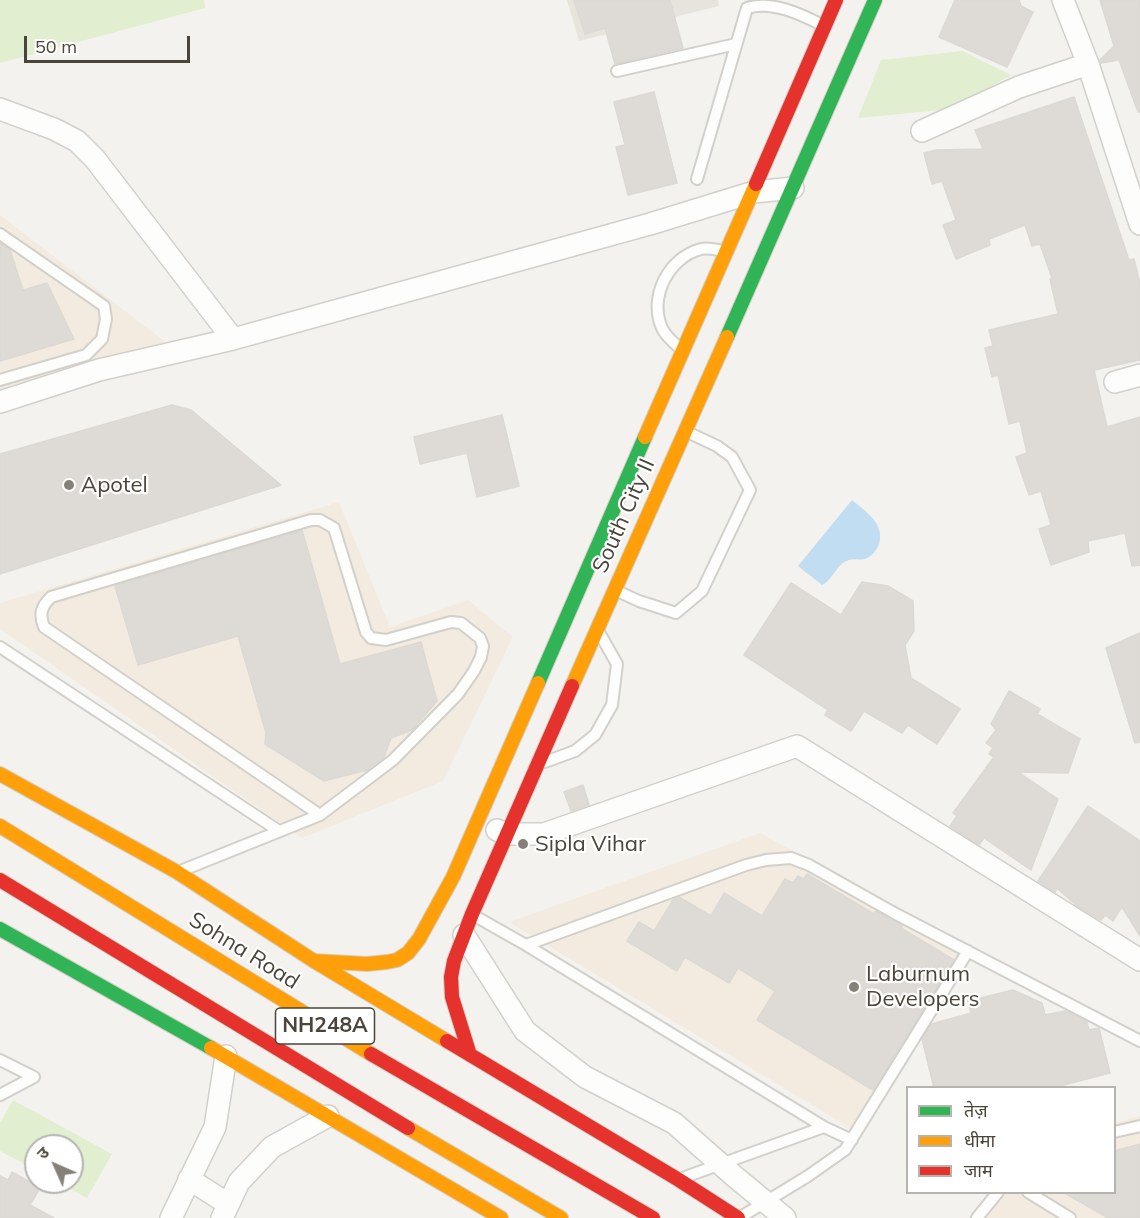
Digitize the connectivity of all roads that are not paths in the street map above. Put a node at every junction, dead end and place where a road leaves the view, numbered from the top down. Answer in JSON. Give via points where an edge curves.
{"nodes":[{"id":1,"x":836,"y":0,"type":"edge"},
{"id":2,"x":875,"y":0,"type":"edge"},
{"id":3,"x":1063,"y":0,"type":"edge"},
{"id":4,"x":824,"y":27,"type":"junction"},
{"id":5,"x":736,"y":44,"type":"junction"},
{"id":6,"x":1088,"y":64,"type":"junction"},
{"id":7,"x":617,"y":71,"type":"dead end"},
{"id":8,"x":0,"y":108,"type":"edge"},
{"id":9,"x":922,"y":130,"type":"dead end"},
{"id":10,"x":698,"y":179,"type":"dead end"},
{"id":11,"x":793,"y":188,"type":"junction"},
{"id":12,"x":754,"y":192,"type":"junction"},
{"id":13,"x":1140,"y":224,"type":"edge"},
{"id":14,"x":0,"y":234,"type":"edge"},
{"id":15,"x":727,"y":252,"type":"junction"},
{"id":16,"x":233,"y":339,"type":"junction"},
{"id":17,"x":684,"y":352,"type":"junction"},
{"id":18,"x":1140,"y":375,"type":"edge"},
{"id":19,"x":0,"y":380,"type":"edge"},
{"id":20,"x":1115,"y":382,"type":"dead end"},
{"id":21,"x":0,"y":402,"type":"edge"},
{"id":22,"x":685,"y":431,"type":"junction"},
{"id":23,"x":614,"y":590,"type":"junction"},
{"id":24,"x":597,"y":629,"type":"junction"},
{"id":25,"x":0,"y":647,"type":"edge"},
{"id":26,"x":537,"y":765,"type":"junction"},
{"id":27,"x":0,"y":774,"type":"edge"},
{"id":28,"x":320,"y":815,"type":"junction"},
{"id":29,"x":477,"y":823,"type":"junction"},
{"id":30,"x":0,"y":826,"type":"edge"},
{"id":31,"x":279,"y":831,"type":"junction"},
{"id":32,"x":506,"y":834,"type":"junction"},
{"id":33,"x":177,"y":872,"type":"junction"},
{"id":34,"x":0,"y":880,"type":"edge"},
{"id":35,"x":472,"y":914,"type":"junction"},
{"id":36,"x":0,"y":929,"type":"edge"},
{"id":37,"x":464,"y":935,"type":"junction"},
{"id":38,"x":526,"y":945,"type":"junction"},
{"id":39,"x":968,"y":951,"type":"junction"},
{"id":40,"x":1140,"y":960,"type":"edge"},
{"id":41,"x":314,"y":961,"type":"junction"},
{"id":42,"x":1140,"y":1041,"type":"edge"},
{"id":43,"x":470,"y":1055,"type":"junction"},
{"id":44,"x":226,"y":1056,"type":"junction"},
{"id":45,"x":0,"y":1060,"type":"edge"},
{"id":46,"x":0,"y":1095,"type":"edge"},
{"id":47,"x":328,"y":1116,"type":"junction"},
{"id":48,"x":824,"y":1126,"type":"junction"},
{"id":49,"x":1140,"y":1126,"type":"edge"},
{"id":50,"x":1116,"y":1132,"type":"edge"},
{"id":51,"x":852,"y":1140,"type":"junction"},
{"id":52,"x":720,"y":1164,"type":"junction"},
{"id":53,"x":189,"y":1179,"type":"junction"},
{"id":54,"x":679,"y":1179,"type":"junction"},
{"id":55,"x":997,"y":1194,"type":"edge"},
{"id":56,"x":1031,"y":1194,"type":"edge"},
{"id":57,"x":766,"y":1202,"type":"junction"},
{"id":58,"x":225,"y":1211,"type":"edge"},
{"id":59,"x":983,"y":1216,"type":"edge"},
{"id":60,"x":171,"y":1218,"type":"edge"},
{"id":61,"x":501,"y":1218,"type":"edge"},
{"id":62,"x":561,"y":1218,"type":"edge"},
{"id":63,"x":653,"y":1218,"type":"edge"},
{"id":64,"x":738,"y":1218,"type":"edge"},
{"id":65,"x":785,"y":1218,"type":"edge"},
{"id":66,"x":1070,"y":1218,"type":"edge"}],
"edges":[{"from":1,"to":4,"type":"main road","name":"South City II"},
{"from":2,"to":11,"type":"main road","name":"South City II"},
{"from":3,"to":6,"type":"street"},
{"from":4,"to":5,"type":"lane","via":[[774,0],[764,0],[747,8]]},
{"from":4,"to":12,"type":"main road","name":"South City II"},
{"from":5,"to":7,"type":"lane"},
{"from":5,"to":10,"type":"lane"},
{"from":6,"to":9,"type":"street","via":[[1019,87]]},
{"from":6,"to":13,"type":"street"},
{"from":8,"to":16,"type":"street","via":[[77,141]]},
{"from":11,"to":12,"type":"street"},
{"from":11,"to":22,"type":"main road","name":"South City II"},
{"from":12,"to":15,"type":"main road","name":"South City II"},
{"from":12,"to":16,"type":"street"},
{"from":14,"to":19,"type":"lane","via":[[104,306],[106,319],[102,339],[86,355]]},
{"from":15,"to":17,"type":"main road","name":"South City II"},
{"from":15,"to":17,"type":"lane","via":[[707,248],[684,256],[674,264],[658,295],[662,329]]},
{"from":16,"to":21,"type":"street","via":[[99,370]]},
{"from":17,"to":29,"type":"main road","name":"South City II"},
{"from":18,"to":20,"type":"street"},
{"from":22,"to":23,"type":"main road","name":"South City II"},
{"from":22,"to":23,"type":"lane","via":[[732,457],[750,490],[702,591],[676,613]]},
{"from":23,"to":24,"type":"main road","name":"South City II"},
{"from":24,"to":26,"type":"main road","name":"South City II"},
{"from":24,"to":26,"type":"lane","via":[[617,664],[612,705],[595,735],[575,751]]},
{"from":25,"to":31,"type":"lane"},
{"from":26,"to":32,"type":"main road","name":"South City II"},
{"from":27,"to":33,"type":"main road"},
{"from":28,"to":28,"type":"lane","via":[[393,760],[458,694],[481,657],[483,646],[472,629],[451,622],[386,640],[371,638],[366,633],[334,528],[320,520],[51,597],[43,605],[40,617],[44,627]]},
{"from":28,"to":31,"type":"lane"},
{"from":29,"to":32,"type":"street"},
{"from":29,"to":41,"type":"main road","name":"South City II","via":[[417,944],[400,959],[382,963]]},
{"from":30,"to":63,"type":"main road","name":"Sohna Road","number":"NH248A","via":[[412,1079]]},
{"from":31,"to":33,"type":"lane"},
{"from":32,"to":35,"type":"main road","name":"South City II"},
{"from":32,"to":40,"type":"street","via":[[544,834],[797,746]]},
{"from":33,"to":41,"type":"main road"},
{"from":34,"to":62,"type":"main road","number":"NH248A"},
{"from":35,"to":37,"type":"main road","name":"South City II"},
{"from":35,"to":38,"type":"lane"},
{"from":36,"to":44,"type":"main road"},
{"from":37,"to":43,"type":"main road","name":"South City II","via":[[453,962],[450,990]]},
{"from":37,"to":52,"type":"street","via":[[525,1031],[585,1077],[674,1124]]},
{"from":38,"to":39,"type":"lane","via":[[746,865],[791,858]]},
{"from":38,"to":48,"type":"lane"},
{"from":39,"to":42,"type":"lane"},
{"from":39,"to":51,"type":"lane"},
{"from":41,"to":43,"type":"main road"},
{"from":43,"to":54,"type":"main road"},
{"from":44,"to":47,"type":"main road"},
{"from":44,"to":53,"type":"street","via":[[215,1127]]},
{"from":45,"to":46,"type":"lane","via":[[34,1077]]},
{"from":47,"to":58,"type":"street","via":[[272,1147],[239,1182]]},
{"from":47,"to":61,"type":"main road"},
{"from":48,"to":51,"type":"lane"},
{"from":48,"to":52,"type":"lane"},
{"from":49,"to":50,"type":"lane"},
{"from":51,"to":57,"type":"lane","via":[[837,1156]]},
{"from":52,"to":54,"type":"lane"},
{"from":52,"to":57,"type":"street"},
{"from":53,"to":58,"type":"street"},
{"from":53,"to":60,"type":"street"},
{"from":54,"to":64,"type":"main road"},
{"from":55,"to":59,"type":"lane"},
{"from":56,"to":66,"type":"lane"},
{"from":57,"to":64,"type":"lane"},
{"from":57,"to":65,"type":"street"}]}
